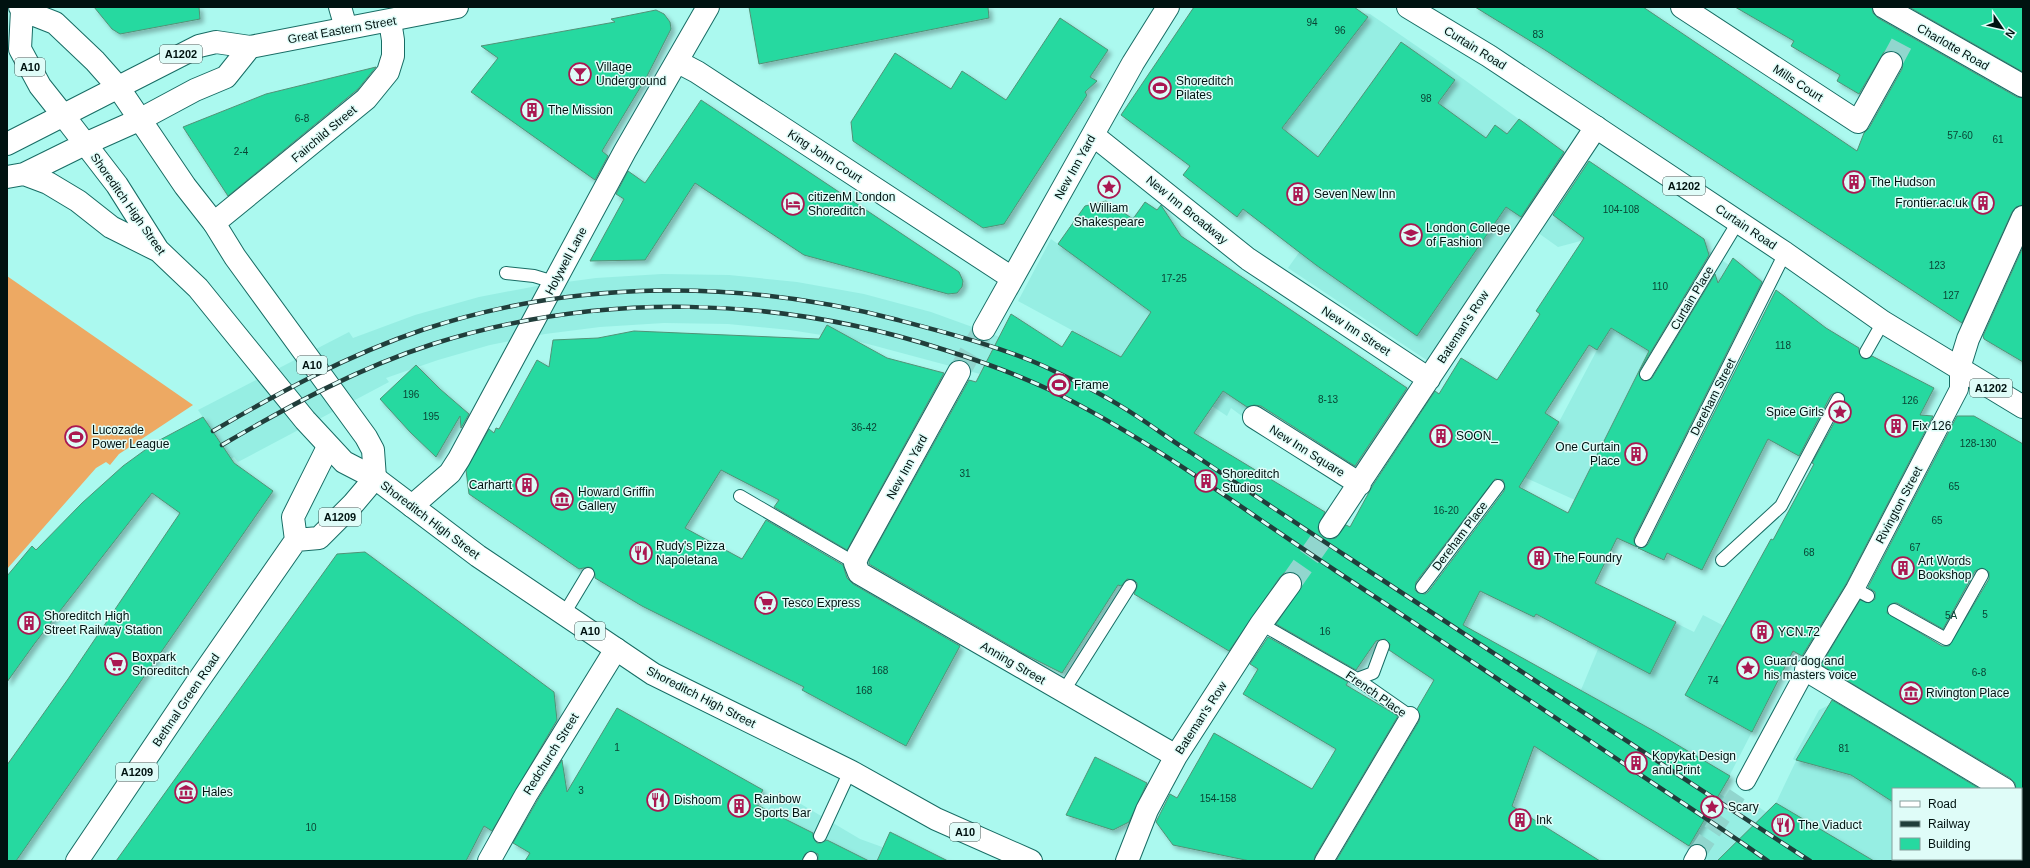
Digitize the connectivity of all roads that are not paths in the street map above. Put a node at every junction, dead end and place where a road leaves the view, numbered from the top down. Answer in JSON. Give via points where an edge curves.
{"nodes":[{"id":1,"x":340,"y":7,"type":"edge"},
{"id":2,"x":457,"y":7,"type":"edge"},
{"id":3,"x":708,"y":7,"type":"edge"},
{"id":4,"x":1168,"y":7,"type":"edge"},
{"id":5,"x":1408,"y":7,"type":"edge"},
{"id":6,"x":1682,"y":7,"type":"edge"},
{"id":7,"x":1884,"y":7,"type":"edge"},
{"id":8,"x":22,"y":8,"type":"edge"},
{"id":9,"x":390,"y":21,"type":"junction"},
{"id":10,"x":346,"y":28,"type":"junction"},
{"id":11,"x":250,"y":47,"type":"junction"},
{"id":12,"x":678,"y":62,"type":"junction"},
{"id":13,"x":1891,"y":63,"type":"tunnel mouth"},
{"id":14,"x":2023,"y":86,"type":"edge"},
{"id":15,"x":118,"y":87,"type":"junction"},
{"id":16,"x":63,"y":115,"type":"junction"},
{"id":17,"x":141,"y":119,"type":"junction"},
{"id":18,"x":1596,"y":127,"type":"junction"},
{"id":19,"x":1093,"y":135,"type":"junction"},
{"id":20,"x":7,"y":144,"type":"edge"},
{"id":21,"x":85,"y":144,"type":"junction"},
{"id":22,"x":16,"y":176,"type":"edge"},
{"id":23,"x":2023,"y":217,"type":"edge"},
{"id":24,"x":1738,"y":222,"type":"junction"},
{"id":25,"x":214,"y":223,"type":"junction"},
{"id":26,"x":158,"y":250,"type":"junction"},
{"id":27,"x":1785,"y":253,"type":"junction"},
{"id":28,"x":506,"y":273,"type":"dead end"},
{"id":29,"x":1012,"y":278,"type":"junction"},
{"id":30,"x":554,"y":282,"type":"junction"},
{"id":31,"x":1283,"y":283,"type":"joint"},
{"id":32,"x":1883,"y":322,"type":"junction"},
{"id":33,"x":984,"y":329,"type":"tunnel mouth"},
{"id":34,"x":1866,"y":352,"type":"dead end"},
{"id":35,"x":1959,"y":368,"type":"junction"},
{"id":36,"x":959,"y":372,"type":"tunnel mouth"},
{"id":37,"x":1646,"y":374,"type":"dead end"},
{"id":38,"x":1429,"y":379,"type":"junction"},
{"id":39,"x":1838,"y":399,"type":"dead end"},
{"id":40,"x":2023,"y":407,"type":"edge"},
{"id":41,"x":1254,"y":417,"type":"dead end"},
{"id":42,"x":328,"y":446,"type":"junction"},
{"id":43,"x":375,"y":478,"type":"junction"},
{"id":44,"x":1360,"y":484,"type":"junction"},
{"id":45,"x":1498,"y":486,"type":"dead end"},
{"id":46,"x":740,"y":496,"type":"dead end"},
{"id":47,"x":412,"y":506,"type":"junction"},
{"id":48,"x":1330,"y":527,"type":"tunnel mouth"},
{"id":49,"x":296,"y":540,"type":"junction"},
{"id":50,"x":1641,"y":541,"type":"dead end"},
{"id":51,"x":1722,"y":560,"type":"dead end"},
{"id":52,"x":856,"y":563,"type":"junction"},
{"id":53,"x":588,"y":574,"type":"dead end"},
{"id":54,"x":1982,"y":575,"type":"dead end"},
{"id":55,"x":1290,"y":584,"type":"tunnel mouth"},
{"id":56,"x":1130,"y":586,"type":"dead end"},
{"id":57,"x":1422,"y":587,"type":"dead end"},
{"id":58,"x":1894,"y":610,"type":"dead end"},
{"id":59,"x":564,"y":614,"type":"junction"},
{"id":60,"x":1261,"y":624,"type":"junction"},
{"id":61,"x":1383,"y":646,"type":"dead end"},
{"id":62,"x":616,"y":649,"type":"junction"},
{"id":63,"x":1806,"y":670,"type":"junction"},
{"id":64,"x":1357,"y":679,"type":"junction"},
{"id":65,"x":1064,"y":692,"type":"junction"},
{"id":66,"x":1410,"y":716,"type":"joint"},
{"id":67,"x":1176,"y":756,"type":"junction"},
{"id":68,"x":850,"y":771,"type":"junction"},
{"id":69,"x":1746,"y":781,"type":"tunnel mouth"},
{"id":70,"x":2002,"y":788,"type":"edge"},
{"id":71,"x":820,"y":836,"type":"dead end"},
{"id":72,"x":78,"y":861,"type":"edge"},
{"id":73,"x":489,"y":861,"type":"edge"},
{"id":74,"x":1031,"y":861,"type":"edge"},
{"id":75,"x":1127,"y":861,"type":"edge"},
{"id":76,"x":1324,"y":861,"type":"edge"}],
"edges":[{"from":1,"to":10,"type":"main road"},
{"from":2,"to":9,"type":"main road","name":"Great Eastern Street","number":"A1202"},
{"from":3,"to":12,"type":"main road","name":"Holywell Lane"},
{"from":4,"to":19,"type":"main road","name":"New Inn Yard"},
{"from":5,"to":18,"type":"main road","name":"Curtain Road","number":"A1202","via":[[1489,56]]},
{"from":6,"to":13,"type":"main road","name":"Mills Court","via":[[1858,122]]},
{"from":7,"to":14,"type":"main road","name":"Charlotte Road","via":[[1908,30]]},
{"from":8,"to":15,"type":"main road","name":"Shoreditch High Street","number":"A10","via":[[55,23]]},
{"from":8,"to":16,"type":"main road","name":"Shoreditch High Street","number":"A10","via":[[20,49],[40,86]]},
{"from":9,"to":10,"type":"main road","name":"Great Eastern Street","number":"A1202"},
{"from":9,"to":25,"type":"main road","name":"Fairchild Street","via":[[394,40],[393,56],[388,72],[366,99]]},
{"from":10,"to":11,"type":"main road","name":"Great Eastern Street","number":"A1202"},
{"from":11,"to":15,"type":"main road","name":"Great Eastern Street","number":"A1202","via":[[216,42],[199,46]]},
{"from":11,"to":17,"type":"main road","via":[[226,77],[195,90]]},
{"from":12,"to":29,"type":"main road","name":"King John Court"},
{"from":12,"to":30,"type":"main road","name":"Holywell Lane","via":[[625,151]]},
{"from":15,"to":16,"type":"main road","number":"A1202"},
{"from":15,"to":17,"type":"main road","name":"Shoreditch High Street","number":"A10"},
{"from":16,"to":20,"type":"main road","number":"A1202"},
{"from":16,"to":21,"type":"main road","name":"Shoreditch High Street","number":"A10"},
{"from":17,"to":21,"type":"main road"},
{"from":17,"to":25,"type":"main road","name":"Shoreditch High Street","number":"A10","via":[[185,186]]},
{"from":18,"to":24,"type":"main road","name":"Curtain Road","number":"A1202"},
{"from":18,"to":38,"type":"main road","name":"Bateman's Row"},
{"from":19,"to":29,"type":"main road","name":"New Inn Yard"},
{"from":19,"to":31,"type":"main road","name":"New Inn Broadway","via":[[1248,259]]},
{"from":21,"to":22,"type":"main road"},
{"from":21,"to":26,"type":"main road","name":"Shoreditch High Street","number":"A10","via":[[128,200]]},
{"from":22,"to":26,"type":"main road","via":[[48,183],[78,201],[111,227]]},
{"from":23,"to":35,"type":"main road","name":"Rivington Street","via":[[1968,339]]},
{"from":24,"to":27,"type":"main road","name":"Curtain Road","number":"A1202"},
{"from":24,"to":37,"type":"lane","name":"Curtain Place"},
{"from":25,"to":43,"type":"main road","name":"Shoreditch High Street","number":"A10","via":[[248,276],[366,436],[373,450]]},
{"from":26,"to":42,"type":"main road","name":"Shoreditch High Street","number":"A10","via":[[198,288]]},
{"from":27,"to":32,"type":"main road","name":"Curtain Road","number":"A1202"},
{"from":27,"to":50,"type":"lane","name":"Dereham Street"},
{"from":28,"to":30,"type":"lane","via":[[534,276]]},
{"from":29,"to":33,"type":"main road","name":"New Inn Yard"},
{"from":30,"to":47,"type":"main road","name":"Holywell Lane","via":[[459,459],[450,473]]},
{"from":31,"to":38,"type":"main road","name":"New Inn Street"},
{"from":32,"to":34,"type":"lane"},
{"from":32,"to":35,"type":"main road","name":"Curtain Road","number":"A1202"},
{"from":35,"to":40,"type":"main road","name":"Curtain Road","number":"A1202"},
{"from":35,"to":63,"type":"street","name":"Rivington Street","via":[[1959,389],[1862,592]]},
{"from":36,"to":52,"type":"main road","name":"New Inn Yard","via":[[858,555]]},
{"from":38,"to":44,"type":"main road","name":"Bateman's Row"},
{"from":39,"to":51,"type":"lane","via":[[1780,506]]},
{"from":41,"to":44,"type":"main road","name":"New Inn Square"},
{"from":42,"to":43,"type":"main road","name":"Shoreditch High Street","number":"A10","via":[[344,462]]},
{"from":42,"to":49,"type":"main road","via":[[293,517]]},
{"from":43,"to":47,"type":"main road","name":"Shoreditch High Street","number":"A10"},
{"from":43,"to":49,"type":"main road","number":"A1209","via":[[319,538]]},
{"from":44,"to":48,"type":"main road","name":"Bateman's Row"},
{"from":45,"to":57,"type":"lane","name":"Dereham Place"},
{"from":46,"to":52,"type":"lane"},
{"from":47,"to":59,"type":"main road","name":"Shoreditch High Street","number":"A10","via":[[478,556]]},
{"from":49,"to":72,"type":"main road","name":"Bethnal Green Road","number":"A1209"},
{"from":52,"to":65,"type":"main road","name":"Anning Street","via":[[859,573],[866,578]]},
{"from":53,"to":59,"type":"lane"},
{"from":54,"to":58,"type":"lane","via":[[1946,639]]},
{"from":55,"to":60,"type":"main road","name":"Bateman's Row"},
{"from":56,"to":65,"type":"lane"},
{"from":59,"to":62,"type":"main road","name":"Shoreditch High Street","number":"A10"},
{"from":60,"to":64,"type":"lane","name":"French Place"},
{"from":60,"to":67,"type":"main road","name":"Bateman's Row"},
{"from":61,"to":64,"type":"lane","via":[[1373,673]]},
{"from":62,"to":68,"type":"main road","name":"Shoreditch High Street","number":"A10","via":[[660,678]]},
{"from":62,"to":73,"type":"main road","name":"Redchurch Street","via":[[526,795]]},
{"from":63,"to":69,"type":"street","name":"Rivington Street"},
{"from":63,"to":70,"type":"main road"},
{"from":64,"to":66,"type":"lane","name":"French Place"},
{"from":65,"to":67,"type":"main road","name":"Anning Street"},
{"from":66,"to":76,"type":"street","name":"French Place"},
{"from":67,"to":75,"type":"main road","name":"Bateman's Row","via":[[1147,810]]},
{"from":68,"to":71,"type":"lane"},
{"from":68,"to":74,"type":"main road","name":"Shoreditch High Street","number":"A10","via":[[936,819]]}]}
